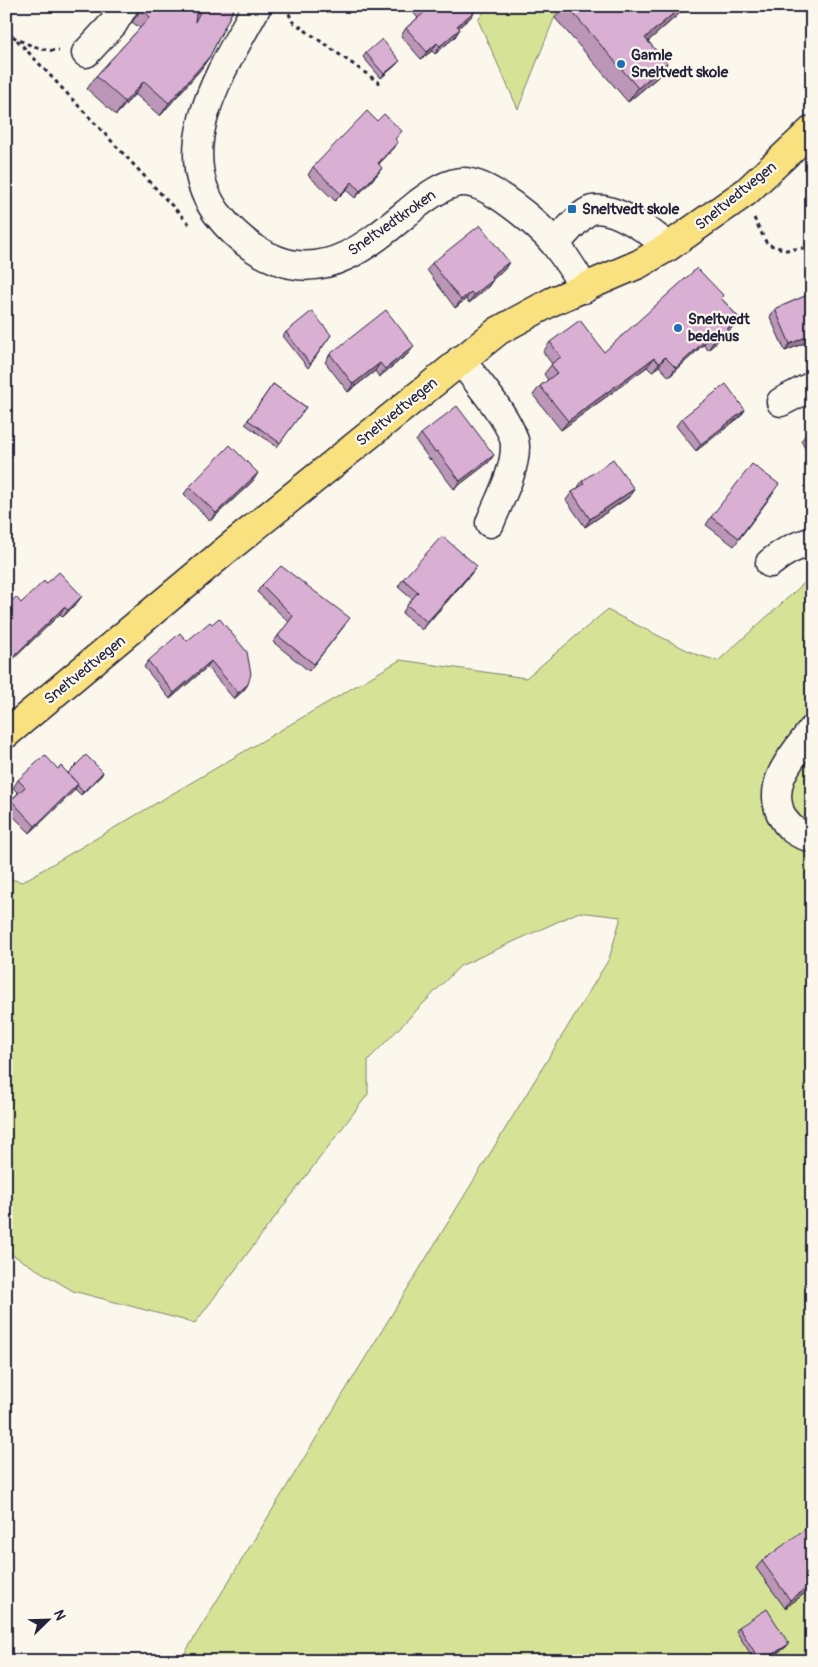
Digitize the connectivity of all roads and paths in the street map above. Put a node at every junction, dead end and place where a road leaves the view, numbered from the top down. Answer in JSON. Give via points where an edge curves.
{"nodes":[{"id":1,"x":124,"y":6,"type":"edge"},
{"id":2,"x":257,"y":6,"type":"edge"},
{"id":3,"x":286,"y":6,"type":"edge"},
{"id":4,"x":6,"y":32,"type":"edge"},
{"id":5,"x":17,"y":40,"type":"junction"},
{"id":6,"x":86,"y":52,"type":"joint"},
{"id":7,"x":381,"y":84,"type":"dead end"},
{"id":8,"x":812,"y":130,"type":"edge"},
{"id":9,"x":746,"y":192,"type":"junction"},
{"id":10,"x":198,"y":233,"type":"dead end"},
{"id":11,"x":555,"y":244,"type":"junction"},
{"id":12,"x":668,"y":247,"type":"junction"},
{"id":13,"x":804,"y":248,"type":"dead end"},
{"id":14,"x":584,"y":289,"type":"junction"},
{"id":15,"x":460,"y":360,"type":"junction"},
{"id":16,"x":812,"y":386,"type":"edge"},
{"id":17,"x":781,"y":402,"type":"dead end"},
{"id":18,"x":490,"y":523,"type":"dead end"},
{"id":19,"x":812,"y":542,"type":"edge"},
{"id":20,"x":770,"y":563,"type":"dead end"},
{"id":21,"x":812,"y":730,"type":"edge"},
{"id":22,"x":6,"y":734,"type":"edge"},
{"id":23,"x":812,"y":838,"type":"edge"}],
"edges":[{"from":1,"to":6,"type":"street"},
{"from":2,"to":11,"type":"street","name":"Sneltvedtkroken","via":[[212,93],[198,144],[200,178],[213,207],[235,234],[263,254],[292,266],[316,266],[350,254],[429,195],[453,183],[464,182],[486,189],[500,198],[535,224]]},
{"from":3,"to":7,"type":"path","via":[[292,21]]},
{"from":4,"to":5,"type":"path"},
{"from":5,"to":6,"type":"path","via":[[51,51]]},
{"from":5,"to":10,"type":"path"},
{"from":8,"to":9,"type":"main road","name":"Sneltvedtvegen"},
{"from":9,"to":12,"type":"main road","name":"Sneltvedtvegen"},
{"from":9,"to":13,"type":"path","via":[[756,225],[767,244],[786,250]]},
{"from":11,"to":12,"type":"street","via":[[593,210],[615,213],[632,221]]},
{"from":11,"to":14,"type":"street","name":"Sneltvedtkroken"},
{"from":12,"to":14,"type":"main road","name":"Sneltvedtvegen"},
{"from":14,"to":15,"type":"main road","name":"Sneltvedtvegen","via":[[518,318]]},
{"from":15,"to":18,"type":"street","via":[[507,423],[516,445],[513,462]]},
{"from":15,"to":22,"type":"main road","name":"Sneltvedtvegen"},
{"from":16,"to":17,"type":"street"},
{"from":19,"to":20,"type":"street","via":[[802,544]]},
{"from":21,"to":23,"type":"street","via":[[781,773],[776,791],[782,817],[792,830]]}]}
